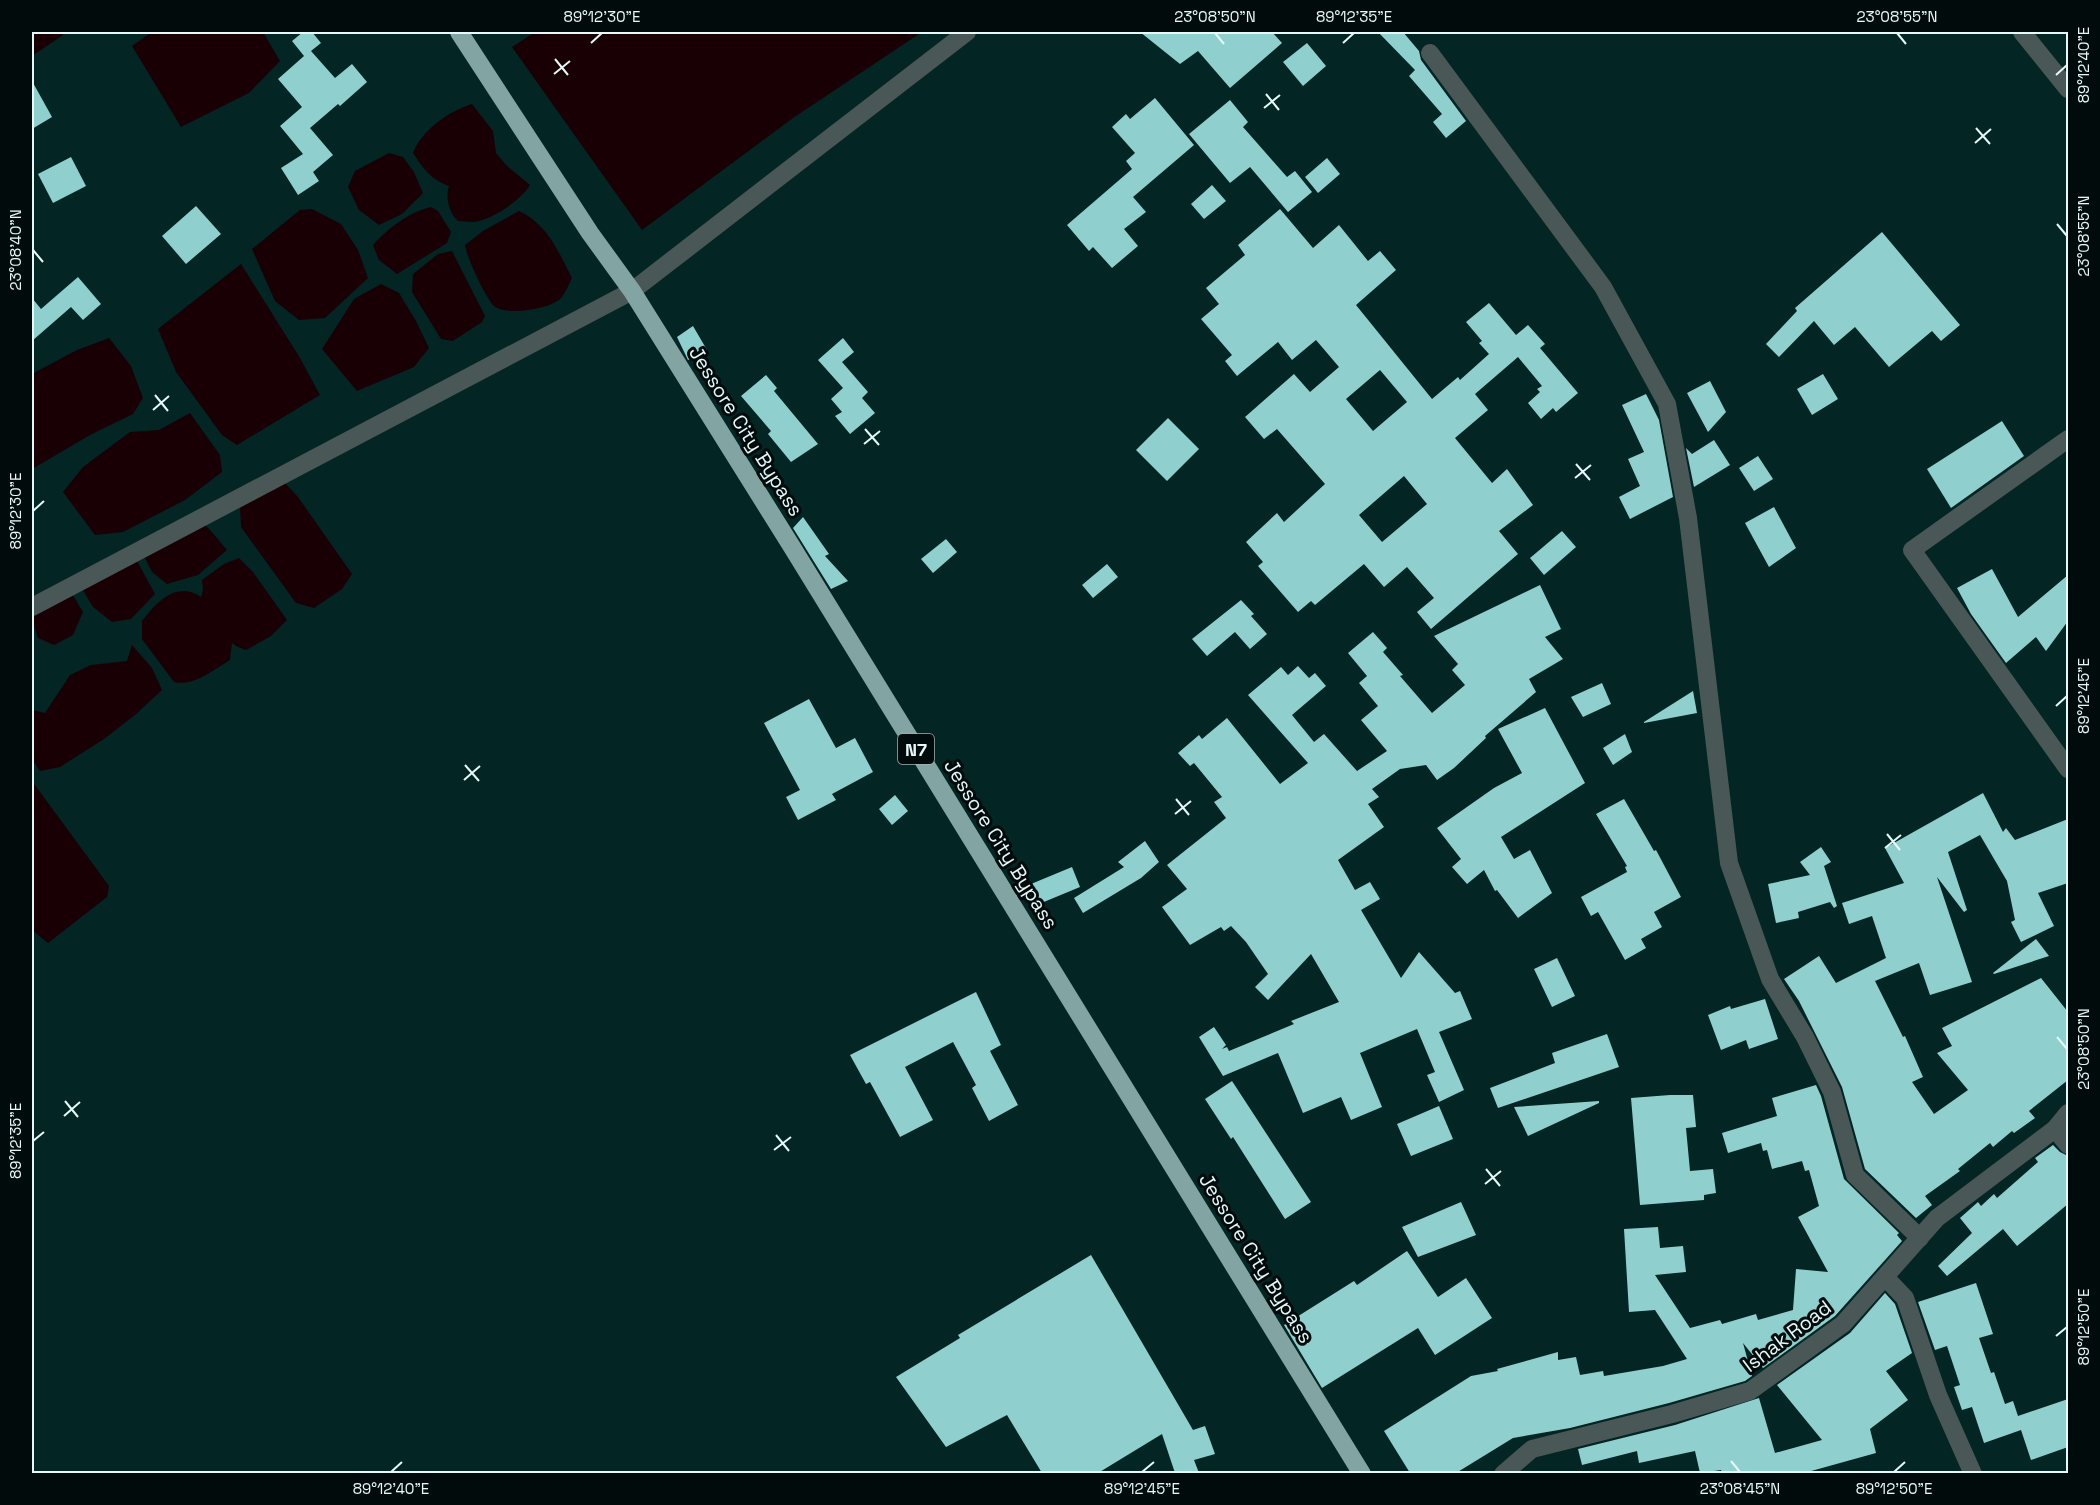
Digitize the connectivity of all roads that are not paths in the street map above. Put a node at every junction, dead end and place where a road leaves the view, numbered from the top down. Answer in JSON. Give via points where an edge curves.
{"nodes":[{"id":1,"x":459,"y":32,"type":"edge"},
{"id":2,"x":967,"y":32,"type":"edge"},
{"id":3,"x":2022,"y":32,"type":"edge"},
{"id":4,"x":1430,"y":53,"type":"dead end"},
{"id":5,"x":2068,"y":89,"type":"edge"},
{"id":6,"x":632,"y":291,"type":"junction"},
{"id":7,"x":2068,"y":440,"type":"edge"},
{"id":8,"x":32,"y":608,"type":"edge"},
{"id":9,"x":2068,"y":769,"type":"edge"},
{"id":10,"x":2068,"y":1113,"type":"edge"},
{"id":11,"x":2055,"y":1129,"type":"junction"},
{"id":12,"x":2068,"y":1145,"type":"edge"},
{"id":13,"x":1920,"y":1238,"type":"junction"},
{"id":14,"x":1885,"y":1276,"type":"junction"},
{"id":15,"x":1362,"y":1473,"type":"edge"},
{"id":16,"x":1503,"y":1473,"type":"edge"},
{"id":17,"x":1973,"y":1473,"type":"edge"}],
"edges":[{"from":1,"to":6,"type":"highway","name":"Jessore City Bypass","number":"N7"},
{"from":2,"to":6,"type":"street"},
{"from":3,"to":5,"type":"street"},
{"from":4,"to":13,"type":"street","via":[[1603,287],[1666,404],[1688,518],[1729,863],[1770,979],[1832,1092],[1855,1175]]},
{"from":6,"to":8,"type":"street"},
{"from":6,"to":15,"type":"highway","name":"Jessore City Bypass","number":"N7"},
{"from":7,"to":9,"type":"street","via":[[1912,550]]},
{"from":10,"to":11,"type":"street","name":"Ishak Road"},
{"from":11,"to":12,"type":"street"},
{"from":11,"to":13,"type":"street","name":"Ishak Road","via":[[1937,1218]]},
{"from":13,"to":14,"type":"street","name":"Ishak Road"},
{"from":14,"to":16,"type":"street","name":"Ishak Road","via":[[1843,1324],[1750,1391],[1532,1449]]},
{"from":14,"to":17,"type":"street","via":[[1905,1298],[1938,1395]]}]}
